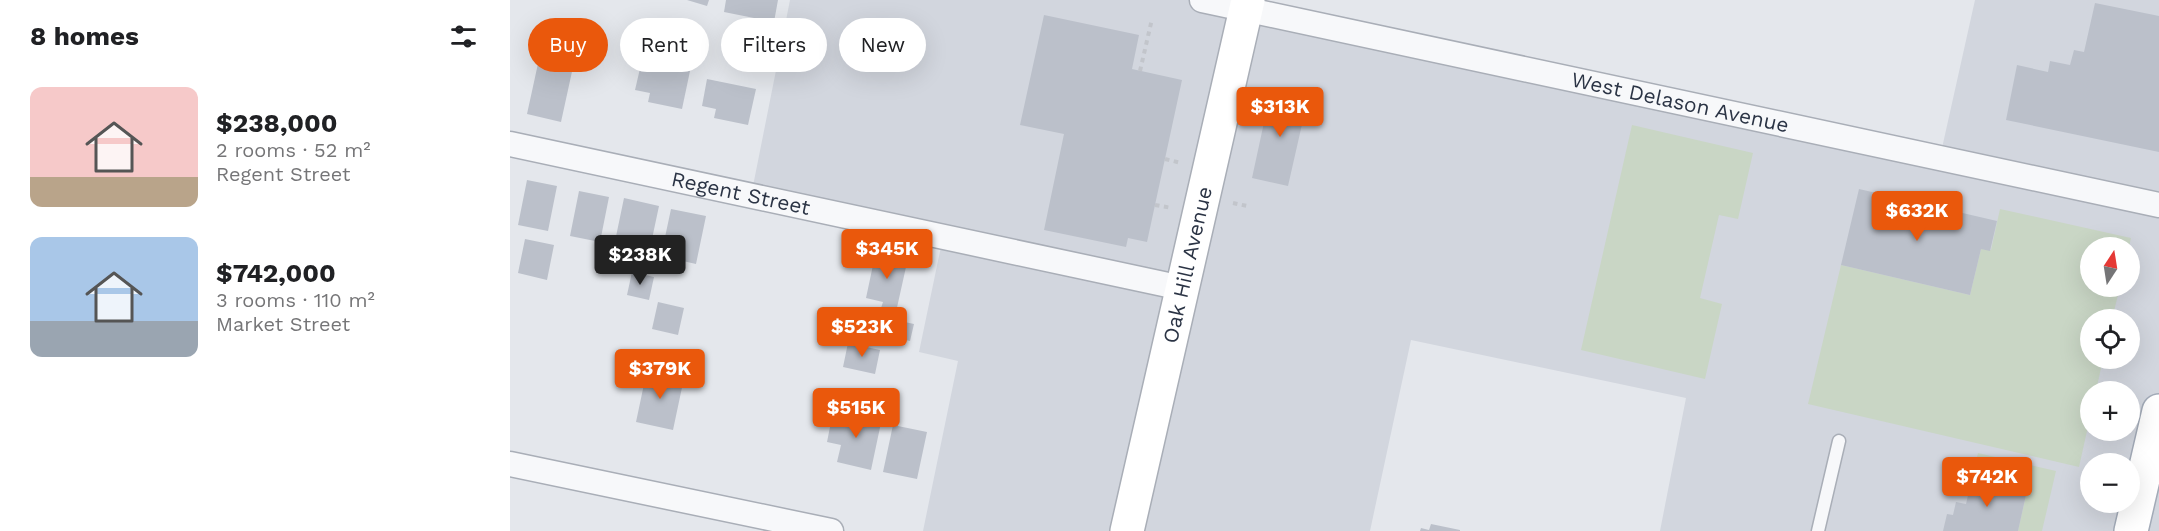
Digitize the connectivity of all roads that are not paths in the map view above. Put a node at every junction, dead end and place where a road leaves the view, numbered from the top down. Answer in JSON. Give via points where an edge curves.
{"nodes":[{"id":1,"x":1202,"y":0,"type":"edge"},
{"id":2,"x":1247,"y":5,"type":"edge"},
{"id":3,"x":510,"y":144,"type":"edge"},
{"id":4,"x":2159,"y":205,"type":"edge"},
{"id":5,"x":1182,"y":288,"type":"junction"},
{"id":6,"x":2158,"y":424,"type":"edge"},
{"id":7,"x":1839,"y":441,"type":"dead end"},
{"id":8,"x":510,"y":464,"type":"edge"},
{"id":9,"x":831,"y":531,"type":"edge"},
{"id":10,"x":1127,"y":531,"type":"edge"},
{"id":11,"x":1818,"y":531,"type":"edge"},
{"id":12,"x":2132,"y":531,"type":"edge"}],
"edges":[{"from":1,"to":2,"type":"street","name":"West Delason Avenue"},
{"from":2,"to":4,"type":"street","name":"West Delason Avenue"},
{"from":2,"to":5,"type":"street","name":"Oak Hill Avenue"},
{"from":3,"to":5,"type":"street","name":"Regent Street"},
{"from":5,"to":10,"type":"street","name":"Oak Hill Avenue"},
{"from":6,"to":12,"type":"street"},
{"from":7,"to":11,"type":"lane"},
{"from":8,"to":9,"type":"street"}]}
